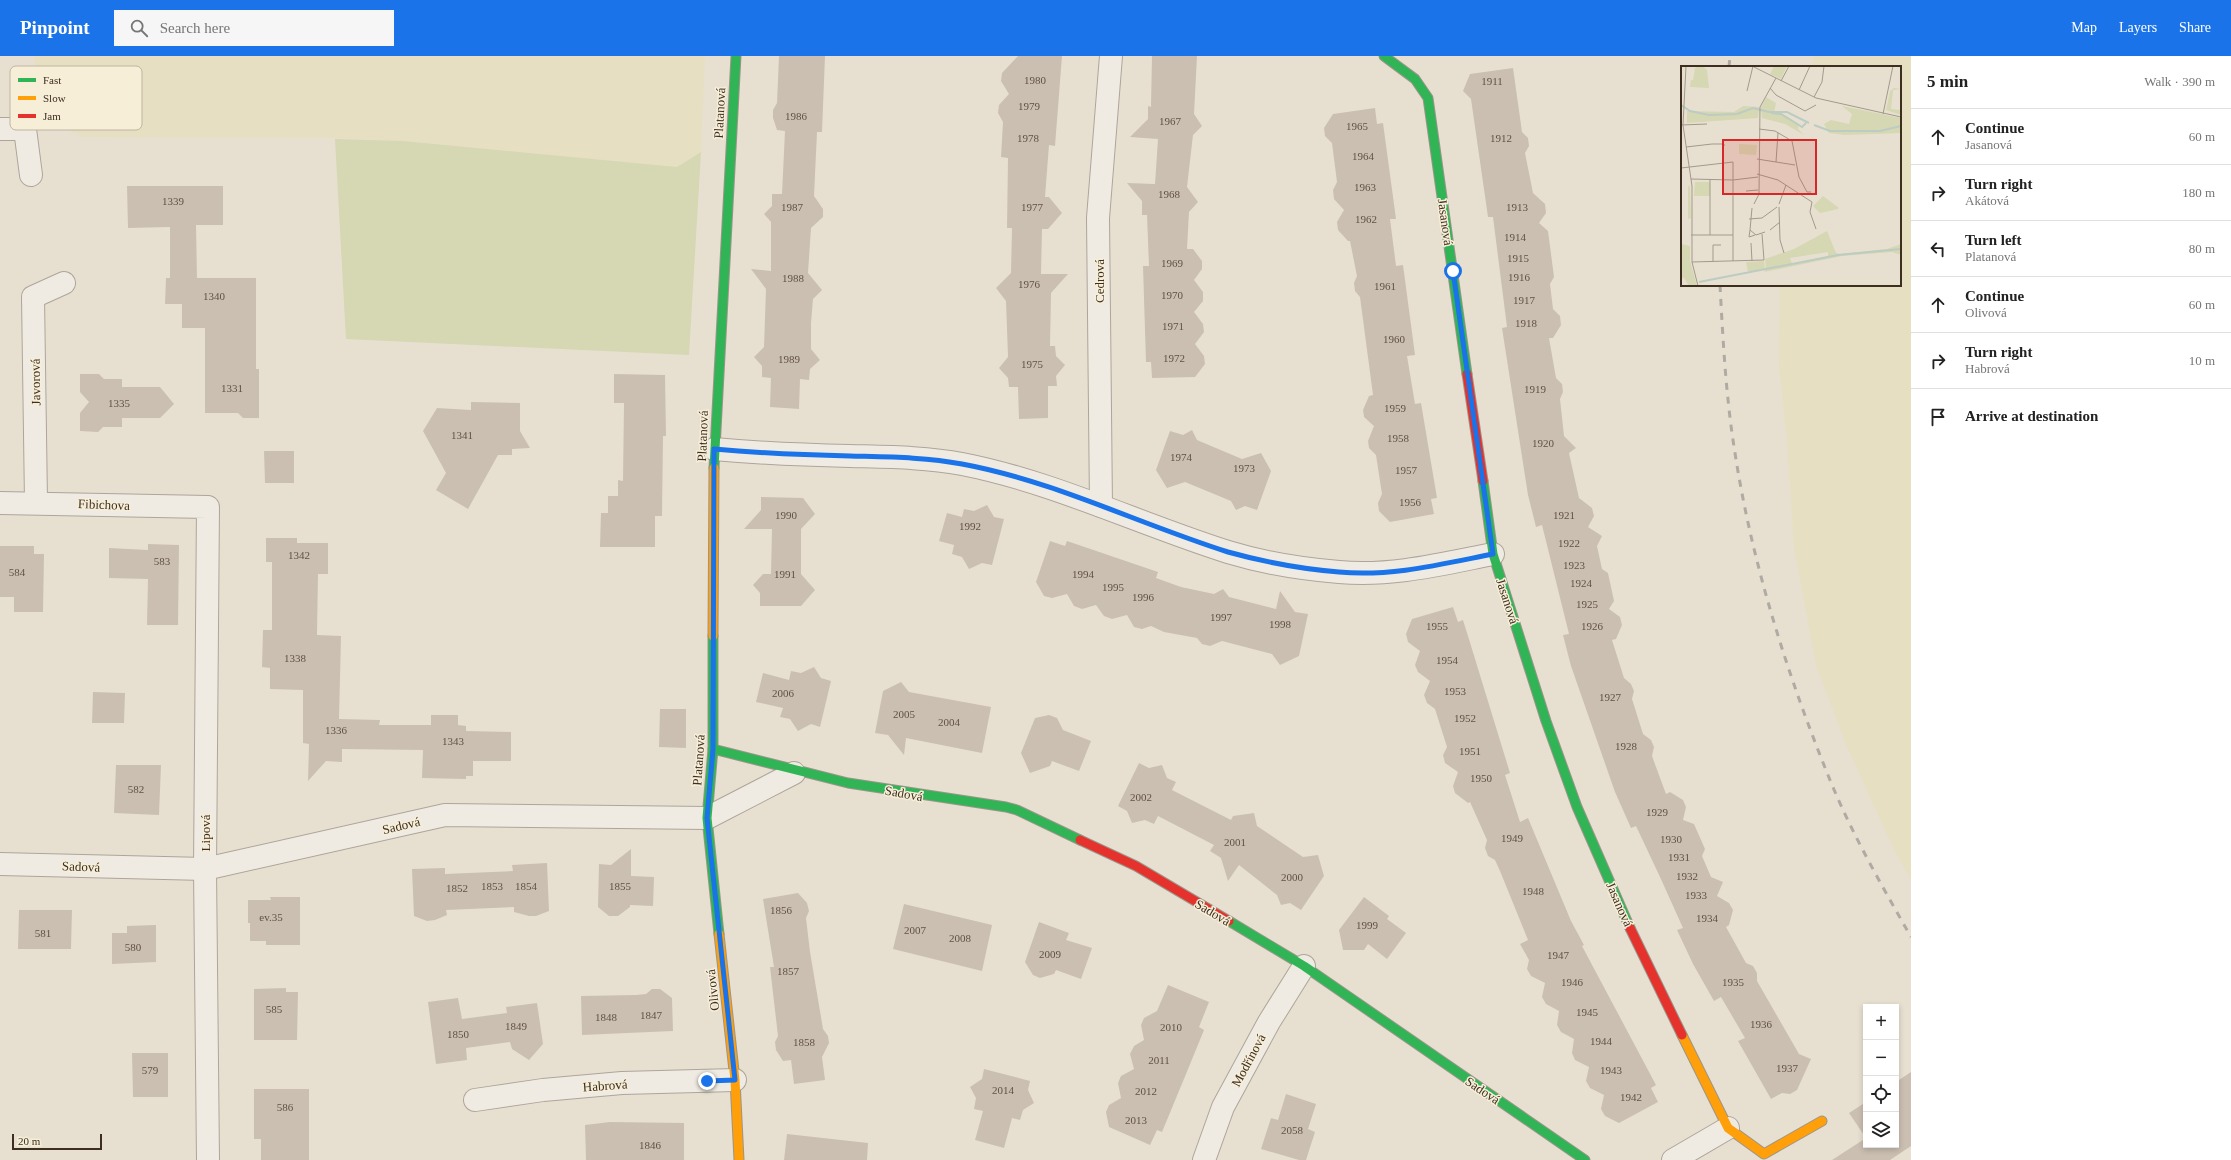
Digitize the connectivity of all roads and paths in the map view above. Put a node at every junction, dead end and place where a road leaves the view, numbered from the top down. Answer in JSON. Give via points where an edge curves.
{"nodes":[{"id":1,"x":736,"y":56,"type":"edge"},
{"id":2,"x":1111,"y":56,"type":"edge"},
{"id":3,"x":1384,"y":56,"type":"edge"},
{"id":4,"x":25,"y":130,"type":"edge"},
{"id":5,"x":31,"y":175,"type":"dead end"},
{"id":6,"x":64,"y":283,"type":"dead end"},
{"id":7,"x":714,"y":449,"type":"junction"},
{"id":8,"x":36,"y":502,"type":"junction"},
{"id":9,"x":0,"y":503,"type":"edge"},
{"id":10,"x":1101,"y":506,"type":"junction"},
{"id":11,"x":208,"y":507,"type":"joint"},
{"id":12,"x":1493,"y":554,"type":"junction"},
{"id":13,"x":713,"y":749,"type":"junction"},
{"id":14,"x":794,"y":772,"type":"junction"},
{"id":15,"x":707,"y":818,"type":"junction"},
{"id":16,"x":0,"y":864,"type":"edge"},
{"id":17,"x":205,"y":869,"type":"junction"},
{"id":18,"x":1304,"y":966,"type":"junction"},
{"id":19,"x":735,"y":1080,"type":"junction"},
{"id":20,"x":475,"y":1100,"type":"dead end"},
{"id":21,"x":1822,"y":1121,"type":"dead end"},
{"id":22,"x":1728,"y":1128,"type":"junction"},
{"id":23,"x":208,"y":1160,"type":"edge"},
{"id":24,"x":739,"y":1160,"type":"edge"},
{"id":25,"x":1204,"y":1160,"type":"edge"},
{"id":26,"x":1585,"y":1160,"type":"edge"},
{"id":27,"x":1673,"y":1160,"type":"edge"}],
"edges":[{"from":1,"to":7,"type":"street","name":"Platanová"},
{"from":2,"to":10,"type":"street","name":"Cedrová","via":[[1098,218]]},
{"from":3,"to":12,"type":"street","name":"Jasanová","via":[[1417,78],[1428,98]]},
{"from":4,"to":5,"type":"street"},
{"from":6,"to":8,"type":"street","name":"Javorová","via":[[33,297]]},
{"from":7,"to":10,"type":"street","via":[[769,454],[921,458],[999,472]]},
{"from":7,"to":13,"type":"street","name":"Platanová"},
{"from":8,"to":9,"type":"street","name":"Fibichova"},
{"from":8,"to":11,"type":"street","name":"Fibichova"},
{"from":10,"to":12,"type":"street","via":[[1229,552],[1284,565],[1340,572],[1380,573],[1419,569]]},
{"from":11,"to":17,"type":"street","name":"Lipová"},
{"from":12,"to":22,"type":"street","name":"Jasanová","via":[[1546,721],[1577,807],[1625,918]]},
{"from":13,"to":14,"type":"street","name":"Sadová"},
{"from":13,"to":15,"type":"street","name":"Platanová"},
{"from":14,"to":15,"type":"street","name":"Sadová"},
{"from":14,"to":18,"type":"street","name":"Sadová","via":[[1017,810],[1136,866]]},
{"from":15,"to":17,"type":"street","name":"Sadová","via":[[445,815]]},
{"from":15,"to":19,"type":"street","name":"Olivová"},
{"from":16,"to":17,"type":"street","name":"Sadová"},
{"from":17,"to":23,"type":"street","name":"Lipová"},
{"from":18,"to":25,"type":"street","name":"Modřínová","via":[[1269,1022],[1223,1107]]},
{"from":18,"to":26,"type":"street","name":"Sadová"},
{"from":19,"to":20,"type":"street","name":"Habrová","via":[[622,1083],[543,1090]]},
{"from":19,"to":24,"type":"street","name":"Olivová"},
{"from":21,"to":22,"type":"street","name":"Jasanová","via":[[1764,1154]]},
{"from":22,"to":27,"type":"street"}]}
